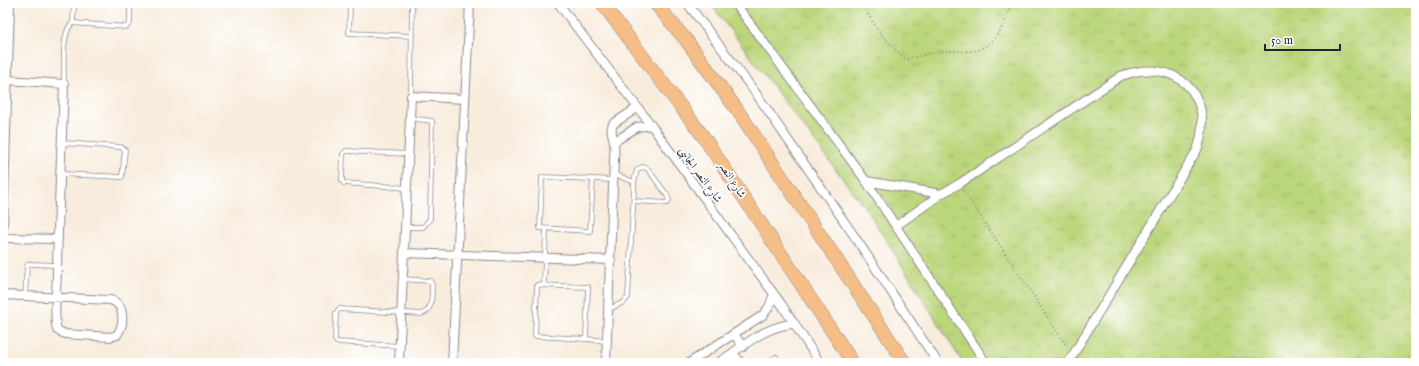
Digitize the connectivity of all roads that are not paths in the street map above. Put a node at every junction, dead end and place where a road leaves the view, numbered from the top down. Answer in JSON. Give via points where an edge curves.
{"nodes":[{"id":1,"x":10,"y":3,"type":"edge"},
{"id":2,"x":74,"y":3,"type":"edge"},
{"id":3,"x":130,"y":3,"type":"edge"},
{"id":4,"x":350,"y":3,"type":"edge"},
{"id":5,"x":412,"y":3,"type":"edge"},
{"id":6,"x":470,"y":3,"type":"edge"},
{"id":7,"x":558,"y":3,"type":"edge"},
{"id":8,"x":602,"y":3,"type":"edge"},
{"id":9,"x":655,"y":3,"type":"edge"},
{"id":10,"x":687,"y":3,"type":"edge"},
{"id":11,"x":735,"y":3,"type":"edge"},
{"id":12,"x":3,"y":11,"type":"edge"},
{"id":13,"x":10,"y":19,"type":"junction"},
{"id":14,"x":73,"y":23,"type":"junction"},
{"id":15,"x":412,"y":36,"type":"junction"},
{"id":16,"x":8,"y":80,"type":"junction"},
{"id":17,"x":64,"y":84,"type":"junction"},
{"id":18,"x":411,"y":96,"type":"junction"},
{"id":19,"x":465,"y":99,"type":"junction"},
{"id":20,"x":637,"y":108,"type":"junction"},
{"id":21,"x":410,"y":118,"type":"junction"},
{"id":22,"x":651,"y":125,"type":"junction"},
{"id":23,"x":614,"y":142,"type":"junction"},
{"id":24,"x":62,"y":143,"type":"junction"},
{"id":25,"x":408,"y":154,"type":"junction"},
{"id":26,"x":61,"y":174,"type":"junction"},
{"id":27,"x":614,"y":177,"type":"junction"},
{"id":28,"x":593,"y":179,"type":"junction"},
{"id":29,"x":866,"y":181,"type":"junction"},
{"id":30,"x":634,"y":182,"type":"junction"},
{"id":31,"x":407,"y":188,"type":"junction"},
{"id":32,"x":941,"y":194,"type":"junction"},
{"id":33,"x":634,"y":201,"type":"junction"},
{"id":34,"x":896,"y":226,"type":"junction"},
{"id":35,"x":405,"y":227,"type":"junction"},
{"id":36,"x":3,"y":228,"type":"edge"},
{"id":37,"x":546,"y":230,"type":"junction"},
{"id":38,"x":3,"y":238,"type":"edge"},
{"id":39,"x":58,"y":239,"type":"junction"},
{"id":40,"x":404,"y":253,"type":"junction"},
{"id":41,"x":456,"y":255,"type":"junction"},
{"id":42,"x":545,"y":259,"type":"junction"},
{"id":43,"x":610,"y":260,"type":"junction"},
{"id":44,"x":58,"y":265,"type":"junction"},
{"id":45,"x":403,"y":279,"type":"junction"},
{"id":46,"x":544,"y":285,"type":"junction"},
{"id":47,"x":774,"y":294,"type":"junction"},
{"id":48,"x":3,"y":295,"type":"edge"},
{"id":49,"x":25,"y":296,"type":"junction"},
{"id":50,"x":57,"y":298,"type":"junction"},
{"id":51,"x":608,"y":309,"type":"junction"},
{"id":52,"x":402,"y":313,"type":"junction"},
{"id":53,"x":795,"y":324,"type":"junction"},
{"id":54,"x":734,"y":334,"type":"junction"},
{"id":55,"x":586,"y":339,"type":"junction"},
{"id":56,"x":607,"y":341,"type":"junction"},
{"id":57,"x":400,"y":346,"type":"junction"},
{"id":58,"x":743,"y":347,"type":"junction"},
{"id":59,"x":733,"y":353,"type":"junction"},
{"id":60,"x":776,"y":357,"type":"dead end"},
{"id":61,"x":399,"y":363,"type":"edge"},
{"id":62,"x":452,"y":363,"type":"edge"},
{"id":63,"x":606,"y":363,"type":"edge"},
{"id":64,"x":689,"y":363,"type":"edge"},
{"id":65,"x":718,"y":363,"type":"edge"},
{"id":66,"x":741,"y":363,"type":"edge"},
{"id":67,"x":766,"y":363,"type":"edge"},
{"id":68,"x":820,"y":363,"type":"edge"},
{"id":69,"x":853,"y":363,"type":"edge"},
{"id":70,"x":905,"y":363,"type":"edge"},
{"id":71,"x":938,"y":363,"type":"edge"},
{"id":72,"x":986,"y":363,"type":"edge"},
{"id":73,"x":1068,"y":363,"type":"edge"}],
"edges":[{"from":1,"to":13,"type":"street"},
{"from":2,"to":14,"type":"lane"},
{"from":3,"to":14,"type":"lane","via":[[130,23],[126,26]]},
{"from":4,"to":15,"type":"lane","via":[[350,34]]},
{"from":5,"to":15,"type":"lane"},
{"from":6,"to":19,"type":"street"},
{"from":7,"to":20,"type":"street","name":"شارع النصر الجانبى"},
{"from":8,"to":69,"type":"main road","name":"شارع النصر","via":[[703,136]]},
{"from":9,"to":70,"type":"main road","via":[[686,40],[738,112]]},
{"from":10,"to":71,"type":"street","via":[[755,92]]},
{"from":11,"to":29,"type":"street"},
{"from":12,"to":13,"type":"street"},
{"from":13,"to":16,"type":"street"},
{"from":14,"to":17,"type":"lane","via":[[69,25],[65,34]]},
{"from":15,"to":18,"type":"lane"},
{"from":16,"to":17,"type":"street"},
{"from":16,"to":36,"type":"street"},
{"from":17,"to":24,"type":"street"},
{"from":18,"to":19,"type":"street"},
{"from":18,"to":21,"type":"street"},
{"from":19,"to":41,"type":"street"},
{"from":20,"to":22,"type":"street","name":"شارع النصر الجانبى"},
{"from":20,"to":23,"type":"street","via":[[613,124],[611,134]]},
{"from":21,"to":25,"type":"street"},
{"from":21,"to":35,"type":"lane","via":[[432,120],[430,219],[423,227]]},
{"from":22,"to":23,"type":"street","via":[[637,127]]},
{"from":22,"to":47,"type":"street","name":"شارع النصر الجانبى"},
{"from":23,"to":27,"type":"street"},
{"from":24,"to":26,"type":"street"},
{"from":24,"to":26,"type":"lane","via":[[121,147],[124,150],[122,177]]},
{"from":25,"to":31,"type":"street"},
{"from":25,"to":31,"type":"lane","via":[[346,150],[343,154],[342,181]]},
{"from":26,"to":39,"type":"street"},
{"from":27,"to":28,"type":"lane"},
{"from":27,"to":30,"type":"lane"},
{"from":27,"to":43,"type":"street"},
{"from":28,"to":37,"type":"lane","via":[[590,231]]},
{"from":28,"to":37,"type":"lane","via":[[542,177],[539,226]]},
{"from":29,"to":32,"type":"street"},
{"from":29,"to":34,"type":"street"},
{"from":30,"to":33,"type":"lane"},
{"from":30,"to":33,"type":"lane","via":[[639,168],[647,168],[669,201],[667,204]]},
{"from":31,"to":35,"type":"street"},
{"from":32,"to":34,"type":"street"},
{"from":32,"to":73,"type":"street","via":[[1121,76],[1148,69],[1169,74],[1187,85],[1196,96],[1203,123],[1202,137],[1197,150]]},
{"from":33,"to":51,"type":"lane","via":[[628,297],[624,302]]},
{"from":34,"to":72,"type":"street"},
{"from":35,"to":40,"type":"street"},
{"from":37,"to":42,"type":"lane"},
{"from":38,"to":39,"type":"street"},
{"from":39,"to":44,"type":"street"},
{"from":40,"to":41,"type":"street"},
{"from":40,"to":45,"type":"street"},
{"from":41,"to":42,"type":"street"},
{"from":41,"to":62,"type":"street"},
{"from":42,"to":43,"type":"street"},
{"from":42,"to":46,"type":"lane"},
{"from":43,"to":51,"type":"street"},
{"from":44,"to":49,"type":"lane","via":[[29,264]]},
{"from":44,"to":50,"type":"street"},
{"from":45,"to":52,"type":"street"},
{"from":45,"to":52,"type":"lane","via":[[426,280],[432,285],[430,308],[427,312]]},
{"from":46,"to":55,"type":"lane","via":[[588,287]]},
{"from":46,"to":55,"type":"lane","via":[[536,287],[535,336]]},
{"from":47,"to":53,"type":"street","name":"شارع النصر الجانبى"},
{"from":47,"to":54,"type":"street","via":[[763,315]]},
{"from":48,"to":49,"type":"street"},
{"from":49,"to":50,"type":"street"},
{"from":50,"to":50,"type":"street","via":[[56,328],[59,333],[110,337],[119,332],[122,311],[117,302]]},
{"from":51,"to":56,"type":"street"},
{"from":52,"to":57,"type":"street"},
{"from":52,"to":57,"type":"lane","via":[[339,310],[336,312],[337,342]]},
{"from":53,"to":58,"type":"street","via":[[771,329]]},
{"from":53,"to":68,"type":"street","name":"شارع النصر الجانبى"},
{"from":54,"to":58,"type":"street"},
{"from":54,"to":64,"type":"street"},
{"from":55,"to":56,"type":"lane"},
{"from":56,"to":63,"type":"street"},
{"from":57,"to":61,"type":"street"},
{"from":58,"to":59,"type":"street"},
{"from":59,"to":65,"type":"street"},
{"from":59,"to":66,"type":"street"},
{"from":60,"to":67,"type":"lane"}]}
